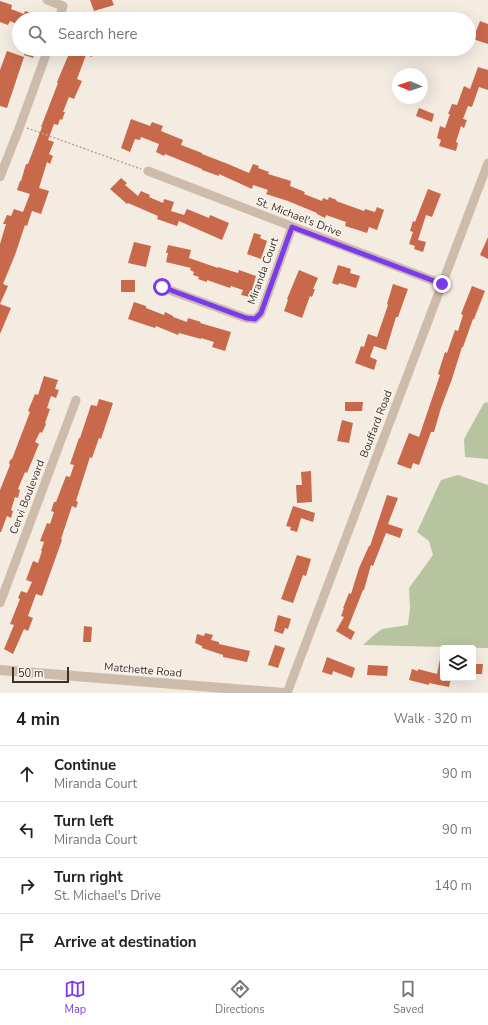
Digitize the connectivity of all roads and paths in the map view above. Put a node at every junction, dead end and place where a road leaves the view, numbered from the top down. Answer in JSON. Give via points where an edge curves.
{"nodes":[{"id":1,"x":47,"y":0,"type":"edge"},
{"id":2,"x":61,"y":12,"type":"edge"},
{"id":3,"x":45,"y":56,"type":"edge"},
{"id":4,"x":20,"y":126,"type":"junction"},
{"id":5,"x":488,"y":163,"type":"edge"},
{"id":6,"x":148,"y":171,"type":"joint"},
{"id":7,"x":0,"y":176,"type":"edge"},
{"id":8,"x":292,"y":227,"type":"junction"},
{"id":9,"x":442,"y":284,"type":"junction"},
{"id":10,"x":162,"y":287,"type":"dead end"},
{"id":11,"x":76,"y":400,"type":"dead end"},
{"id":12,"x":0,"y":603,"type":"edge"},
{"id":13,"x":0,"y":670,"type":"edge"},
{"id":14,"x":286,"y":693,"type":"edge"}],
"edges":[{"from":1,"to":2,"type":"street","via":[[63,6]]},
{"from":3,"to":4,"type":"street"},
{"from":4,"to":6,"type":"path"},
{"from":4,"to":7,"type":"street"},
{"from":5,"to":9,"type":"street","name":"Bouffard Road"},
{"from":6,"to":8,"type":"street","name":"St. Michael's Drive"},
{"from":8,"to":9,"type":"street","name":"St. Michael's Drive"},
{"from":8,"to":10,"type":"street","name":"Miranda Court","via":[[261,313],[255,319]]},
{"from":9,"to":14,"type":"street","name":"Bouffard Road"},
{"from":11,"to":12,"type":"street","name":"Cervi Boulevard"},
{"from":13,"to":14,"type":"street","name":"Matchette Road"}]}
